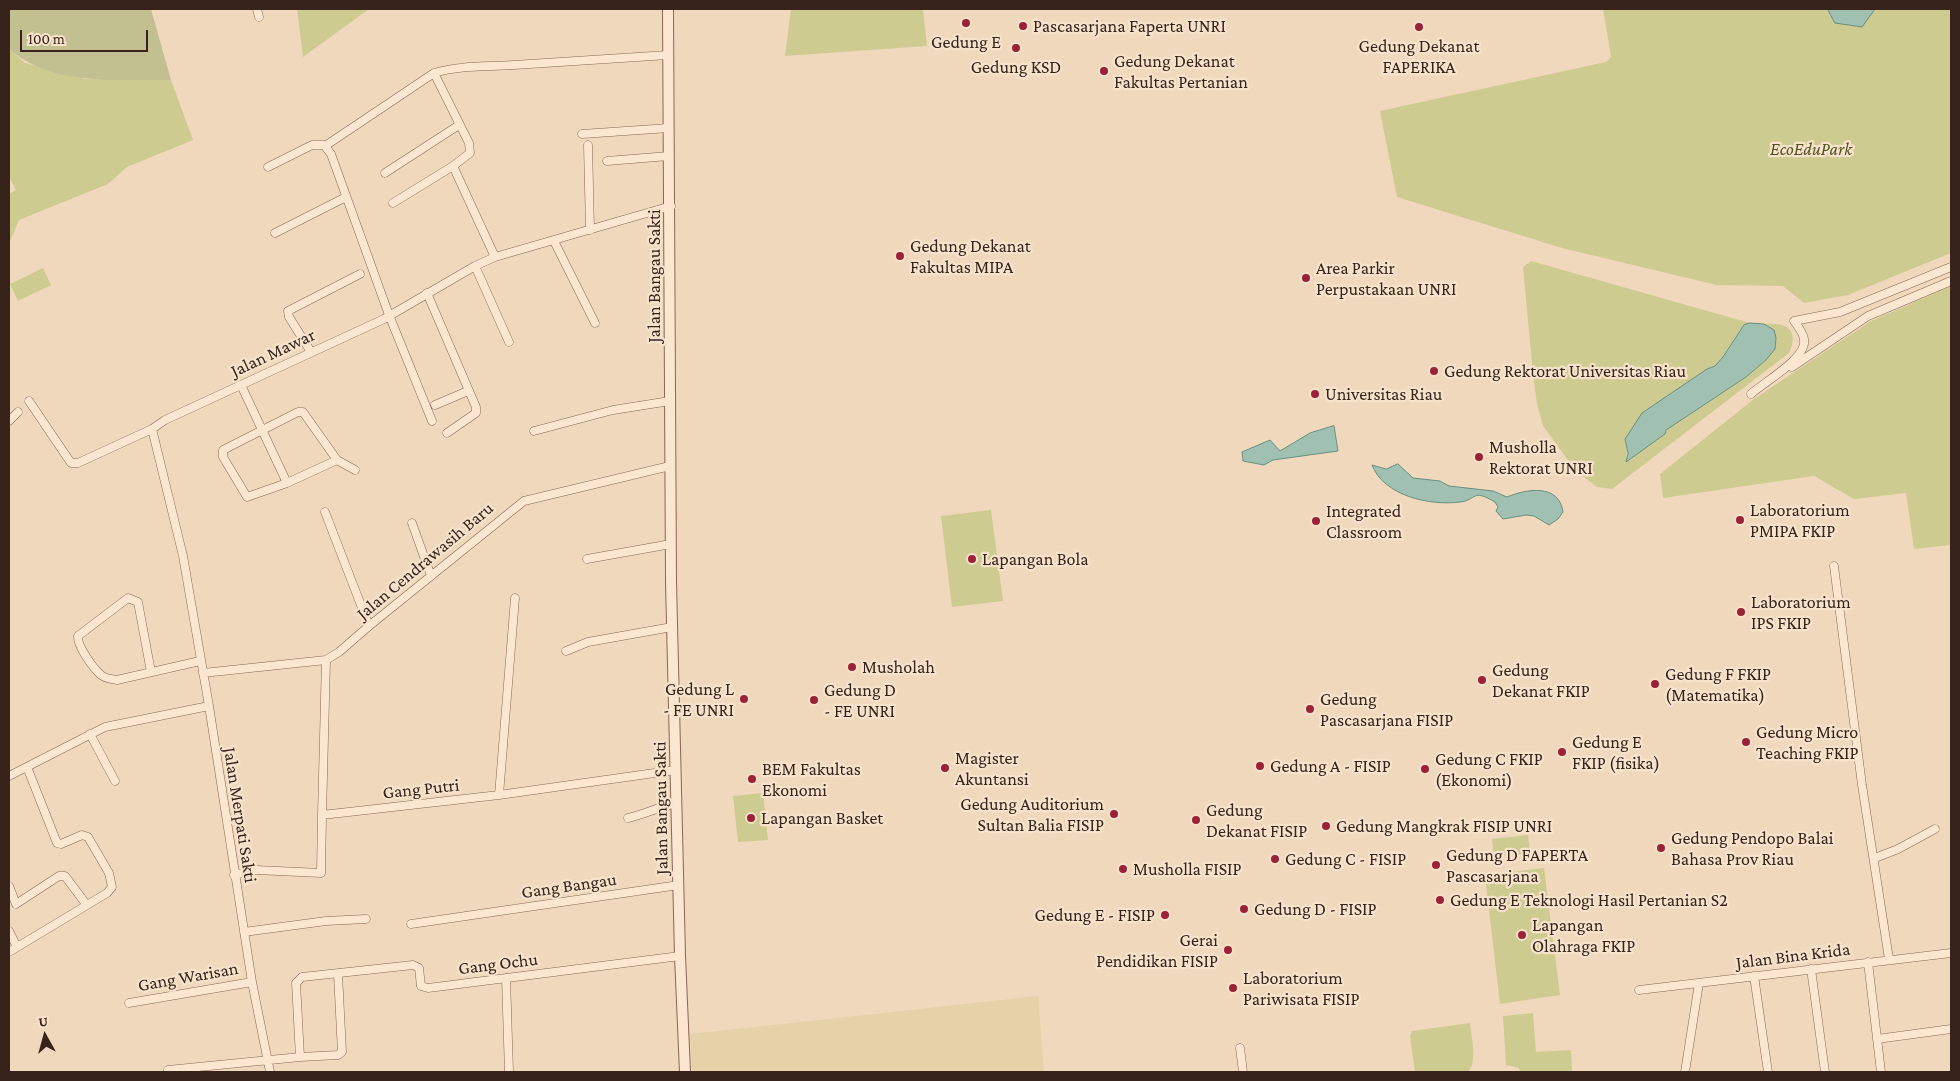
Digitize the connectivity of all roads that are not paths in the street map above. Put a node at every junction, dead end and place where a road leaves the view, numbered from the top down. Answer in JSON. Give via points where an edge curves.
{"nodes":[{"id":1,"x":668,"y":9,"type":"edge"},
{"id":2,"x":668,"y":55,"type":"junction"},
{"id":3,"x":434,"y":73,"type":"junction"},
{"id":4,"x":459,"y":125,"type":"junction"},
{"id":5,"x":669,"y":128,"type":"junction"},
{"id":6,"x":582,"y":134,"type":"dead end"},
{"id":7,"x":588,"y":145,"type":"dead end"},
{"id":8,"x":325,"y":146,"type":"junction"},
{"id":9,"x":669,"y":156,"type":"junction"},
{"id":10,"x":607,"y":161,"type":"dead end"},
{"id":11,"x":453,"y":166,"type":"junction"},
{"id":12,"x":268,"y":167,"type":"dead end"},
{"id":13,"x":385,"y":173,"type":"dead end"},
{"id":14,"x":346,"y":197,"type":"junction"},
{"id":15,"x":393,"y":203,"type":"dead end"},
{"id":16,"x":670,"y":206,"type":"junction"},
{"id":17,"x":590,"y":230,"type":"junction"},
{"id":18,"x":275,"y":233,"type":"dead end"},
{"id":19,"x":554,"y":241,"type":"junction"},
{"id":20,"x":495,"y":257,"type":"junction"},
{"id":21,"x":475,"y":266,"type":"junction"},
{"id":22,"x":1951,"y":267,"type":"edge"},
{"id":23,"x":360,"y":274,"type":"dead end"},
{"id":24,"x":1951,"y":281,"type":"edge"},
{"id":25,"x":427,"y":294,"type":"junction"},
{"id":26,"x":389,"y":315,"type":"junction"},
{"id":27,"x":595,"y":323,"type":"dead end"},
{"id":28,"x":509,"y":342,"type":"dead end"},
{"id":29,"x":311,"y":352,"type":"junction"},
{"id":30,"x":241,"y":385,"type":"junction"},
{"id":31,"x":468,"y":391,"type":"junction"},
{"id":32,"x":29,"y":401,"type":"dead end"},
{"id":33,"x":670,"y":401,"type":"junction"},
{"id":34,"x":435,"y":406,"type":"dead end"},
{"id":35,"x":18,"y":412,"type":"dead end"},
{"id":36,"x":9,"y":421,"type":"edge"},
{"id":37,"x":432,"y":421,"type":"dead end"},
{"id":38,"x":152,"y":429,"type":"junction"},
{"id":39,"x":260,"y":430,"type":"junction"},
{"id":40,"x":534,"y":431,"type":"dead end"},
{"id":41,"x":447,"y":433,"type":"dead end"},
{"id":42,"x":338,"y":460,"type":"junction"},
{"id":43,"x":670,"y":466,"type":"junction"},
{"id":44,"x":355,"y":470,"type":"dead end"},
{"id":45,"x":287,"y":483,"type":"junction"},
{"id":46,"x":325,"y":512,"type":"dead end"},
{"id":47,"x":412,"y":523,"type":"dead end"},
{"id":48,"x":671,"y":544,"type":"junction"},
{"id":49,"x":587,"y":560,"type":"dead end"},
{"id":50,"x":1834,"y":566,"type":"dead end"},
{"id":51,"x":431,"y":576,"type":"junction"},
{"id":52,"x":516,"y":598,"type":"dead end"},
{"id":53,"x":369,"y":626,"type":"junction"},
{"id":54,"x":672,"y":627,"type":"junction"},
{"id":55,"x":566,"y":651,"type":"dead end"},
{"id":56,"x":326,"y":660,"type":"junction"},
{"id":57,"x":200,"y":661,"type":"junction"},
{"id":58,"x":151,"y":672,"type":"junction"},
{"id":59,"x":202,"y":673,"type":"junction"},
{"id":60,"x":208,"y":706,"type":"junction"},
{"id":61,"x":90,"y":734,"type":"junction"},
{"id":62,"x":27,"y":767,"type":"junction"},
{"id":63,"x":676,"y":770,"type":"junction"},
{"id":64,"x":9,"y":776,"type":"edge"},
{"id":65,"x":115,"y":781,"type":"dead end"},
{"id":66,"x":499,"y":795,"type":"junction"},
{"id":67,"x":676,"y":803,"type":"junction"},
{"id":68,"x":322,"y":815,"type":"junction"},
{"id":69,"x":628,"y":818,"type":"dead end"},
{"id":70,"x":1935,"y":829,"type":"dead end"},
{"id":71,"x":1875,"y":858,"type":"junction"},
{"id":72,"x":234,"y":875,"type":"junction"},
{"id":73,"x":679,"y":885,"type":"junction"},
{"id":74,"x":9,"y":886,"type":"edge"},
{"id":75,"x":16,"y":904,"type":"junction"},
{"id":76,"x":86,"y":904,"type":"junction"},
{"id":77,"x":9,"y":908,"type":"edge"},
{"id":78,"x":366,"y":919,"type":"dead end"},
{"id":79,"x":412,"y":924,"type":"dead end"},
{"id":80,"x":9,"y":931,"type":"edge"},
{"id":81,"x":244,"y":932,"type":"junction"},
{"id":82,"x":17,"y":946,"type":"junction"},
{"id":83,"x":9,"y":952,"type":"edge"},
{"id":84,"x":1951,"y":953,"type":"edge"},
{"id":85,"x":680,"y":956,"type":"junction"},
{"id":86,"x":1889,"y":959,"type":"junction"},
{"id":87,"x":1868,"y":962,"type":"junction"},
{"id":88,"x":1811,"y":969,"type":"junction"},
{"id":89,"x":338,"y":974,"type":"junction"},
{"id":90,"x":1754,"y":976,"type":"junction"},
{"id":91,"x":506,"y":978,"type":"junction"},
{"id":92,"x":252,"y":982,"type":"junction"},
{"id":93,"x":1699,"y":983,"type":"junction"},
{"id":94,"x":1639,"y":990,"type":"dead end"},
{"id":95,"x":129,"y":1002,"type":"dead end"},
{"id":96,"x":1951,"y":1029,"type":"edge"},
{"id":97,"x":1877,"y":1039,"type":"junction"},
{"id":98,"x":1240,"y":1048,"type":"dead end"},
{"id":99,"x":300,"y":1057,"type":"junction"},
{"id":100,"x":268,"y":1060,"type":"junction"},
{"id":101,"x":168,"y":1070,"type":"dead end"},
{"id":102,"x":270,"y":1072,"type":"edge"},
{"id":103,"x":509,"y":1072,"type":"edge"},
{"id":104,"x":685,"y":1072,"type":"edge"},
{"id":105,"x":1243,"y":1072,"type":"edge"},
{"id":106,"x":1685,"y":1072,"type":"edge"},
{"id":107,"x":1768,"y":1072,"type":"edge"},
{"id":108,"x":1825,"y":1072,"type":"edge"},
{"id":109,"x":1880,"y":1072,"type":"edge"}],
"edges":[{"from":1,"to":2,"type":"street","name":"Jalan Bangau Sakti"},
{"from":2,"to":3,"type":"street","via":[[509,66],[480,65]]},
{"from":2,"to":5,"type":"street","name":"Jalan Bangau Sakti"},
{"from":3,"to":4,"type":"street"},
{"from":3,"to":8,"type":"street"},
{"from":4,"to":11,"type":"street","via":[[470,150]]},
{"from":4,"to":13,"type":"street"},
{"from":5,"to":6,"type":"street"},
{"from":5,"to":9,"type":"street","name":"Jalan Bangau Sakti"},
{"from":7,"to":17,"type":"street"},
{"from":8,"to":12,"type":"street","via":[[312,145]]},
{"from":8,"to":14,"type":"street","via":[[331,154]]},
{"from":9,"to":10,"type":"street"},
{"from":9,"to":16,"type":"street","name":"Jalan Bangau Sakti"},
{"from":11,"to":15,"type":"street"},
{"from":11,"to":20,"type":"street"},
{"from":14,"to":18,"type":"street"},
{"from":14,"to":26,"type":"street"},
{"from":16,"to":17,"type":"street","name":"Jalan Mawar"},
{"from":16,"to":33,"type":"street","name":"Jalan Bangau Sakti"},
{"from":17,"to":19,"type":"street","name":"Jalan Mawar"},
{"from":19,"to":20,"type":"street","name":"Jalan Mawar"},
{"from":19,"to":27,"type":"street"},
{"from":20,"to":21,"type":"street","name":"Jalan Mawar"},
{"from":21,"to":25,"type":"street","name":"Jalan Mawar"},
{"from":21,"to":28,"type":"street"},
{"from":22,"to":24,"type":"street","via":[[1840,312],[1794,321],[1804,337],[1802,351],[1751,394],[1859,322]]},
{"from":23,"to":29,"type":"street","via":[[288,311]]},
{"from":25,"to":26,"type":"street","name":"Jalan Mawar"},
{"from":25,"to":31,"type":"street"},
{"from":26,"to":29,"type":"street","name":"Jalan Mawar"},
{"from":26,"to":37,"type":"street"},
{"from":29,"to":30,"type":"street","name":"Jalan Mawar"},
{"from":30,"to":38,"type":"street","name":"Jalan Mawar"},
{"from":30,"to":39,"type":"street"},
{"from":31,"to":34,"type":"street"},
{"from":31,"to":41,"type":"street","via":[[476,413]]},
{"from":32,"to":38,"type":"street","name":"Jalan Mawar","via":[[71,463],[78,463]]},
{"from":33,"to":40,"type":"street","via":[[613,410]]},
{"from":33,"to":43,"type":"street","name":"Jalan Bangau Sakti"},
{"from":35,"to":36,"type":"street"},
{"from":38,"to":57,"type":"street","via":[[183,556]]},
{"from":39,"to":42,"type":"street","via":[[303,412]]},
{"from":39,"to":45,"type":"street"},
{"from":39,"to":45,"type":"street","via":[[226,447],[223,458],[247,496]]},
{"from":42,"to":44,"type":"street"},
{"from":42,"to":45,"type":"street"},
{"from":43,"to":48,"type":"street","name":"Jalan Bangau Sakti"},
{"from":43,"to":51,"type":"street","name":"Jalan Cendrawasih Baru","via":[[524,501]]},
{"from":46,"to":53,"type":"street"},
{"from":47,"to":51,"type":"street"},
{"from":48,"to":49,"type":"street"},
{"from":48,"to":54,"type":"street","name":"Jalan Bangau Sakti"},
{"from":50,"to":71,"type":"street","via":[[1862,785]]},
{"from":51,"to":53,"type":"street","name":"Jalan Cendrawasih Baru"},
{"from":52,"to":66,"type":"street"},
{"from":53,"to":56,"type":"street","name":"Jalan Cendrawasih Baru"},
{"from":54,"to":55,"type":"street","via":[[588,642]]},
{"from":54,"to":63,"type":"street","name":"Jalan Bangau Sakti"},
{"from":56,"to":59,"type":"street","name":"Jalan Cendrawasih Baru"},
{"from":56,"to":68,"type":"street"},
{"from":57,"to":58,"type":"street"},
{"from":57,"to":59,"type":"street"},
{"from":58,"to":58,"type":"street","via":[[117,680],[107,678],[95,669],[78,642],[78,636],[128,598],[138,602]]},
{"from":59,"to":60,"type":"street"},
{"from":60,"to":61,"type":"street","via":[[124,722]]},
{"from":60,"to":72,"type":"street","name":"Jalan Merpati Sakti"},
{"from":61,"to":62,"type":"street"},
{"from":61,"to":65,"type":"street"},
{"from":62,"to":64,"type":"street"},
{"from":62,"to":76,"type":"street","via":[[57,842],[61,844],[86,835],[109,873],[112,887]]},
{"from":63,"to":66,"type":"street","name":"Gang Putri"},
{"from":63,"to":67,"type":"street","name":"Jalan Bangau Sakti"},
{"from":66,"to":68,"type":"street","name":"Gang Putri"},
{"from":67,"to":69,"type":"street"},
{"from":67,"to":73,"type":"street","name":"Jalan Bangau Sakti"},
{"from":68,"to":72,"type":"street","via":[[320,873],[256,870]]},
{"from":70,"to":71,"type":"street"},
{"from":71,"to":86,"type":"street"},
{"from":72,"to":81,"type":"street","name":"Jalan Merpati Sakti"},
{"from":73,"to":79,"type":"street","name":"Gang Bangau"},
{"from":73,"to":85,"type":"street","name":"Jalan Bangau Sakti"},
{"from":74,"to":75,"type":"street"},
{"from":75,"to":76,"type":"street","via":[[63,876]]},
{"from":75,"to":77,"type":"street"},
{"from":76,"to":82,"type":"street"},
{"from":78,"to":81,"type":"street","via":[[294,924]]},
{"from":80,"to":82,"type":"street"},
{"from":81,"to":92,"type":"street","name":"Jalan Merpati Sakti"},
{"from":82,"to":83,"type":"street"},
{"from":84,"to":86,"type":"street","name":"Jalan Bina Krida"},
{"from":85,"to":91,"type":"street","name":"Gang Ochu"},
{"from":85,"to":104,"type":"street","name":"Jalan Bangau Sakti"},
{"from":86,"to":87,"type":"street","name":"Jalan Bina Krida"},
{"from":87,"to":88,"type":"street","name":"Jalan Bina Krida"},
{"from":87,"to":97,"type":"street"},
{"from":88,"to":90,"type":"street","name":"Jalan Bina Krida"},
{"from":88,"to":108,"type":"street"},
{"from":89,"to":91,"type":"street","name":"Gang Ochu","via":[[413,965],[419,968],[421,986],[428,988]]},
{"from":89,"to":99,"type":"street","via":[[298,979]]},
{"from":89,"to":99,"type":"street","via":[[342,1052],[338,1055]]},
{"from":90,"to":93,"type":"street","name":"Jalan Bina Krida"},
{"from":90,"to":107,"type":"street"},
{"from":91,"to":103,"type":"street"},
{"from":92,"to":95,"type":"street","name":"Gang Warisan"},
{"from":92,"to":100,"type":"street","name":"Jalan Merpati Sakti"},
{"from":93,"to":94,"type":"street","name":"Jalan Bina Krida"},
{"from":93,"to":106,"type":"street"},
{"from":96,"to":97,"type":"street"},
{"from":97,"to":109,"type":"street"},
{"from":98,"to":105,"type":"street"},
{"from":99,"to":100,"type":"street"},
{"from":100,"to":101,"type":"street"},
{"from":100,"to":102,"type":"street","name":"Jalan Merpati Sakti"}]}
